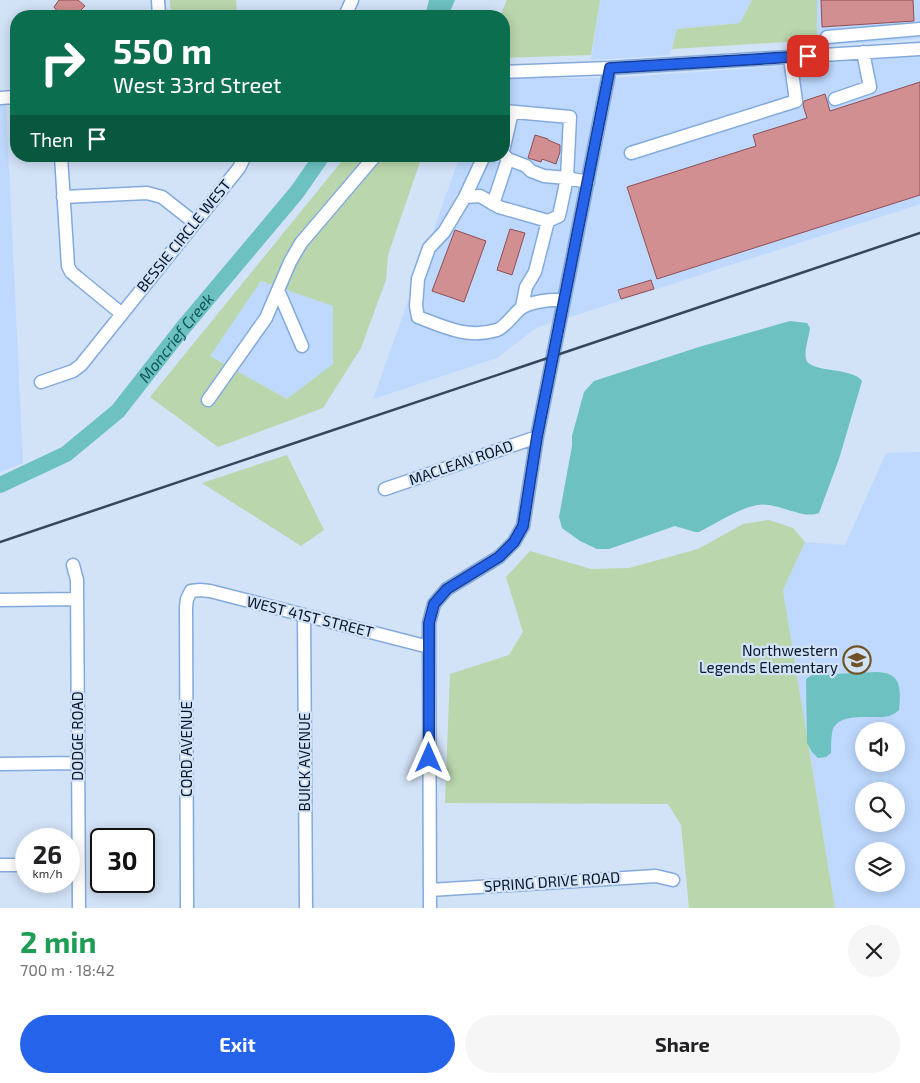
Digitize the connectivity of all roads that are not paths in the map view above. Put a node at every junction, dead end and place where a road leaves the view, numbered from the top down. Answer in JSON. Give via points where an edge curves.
{"nodes":[{"id":1,"x":920,"y":29,"type":"edge"},
{"id":2,"x":827,"y":37,"type":"dead end"},
{"id":3,"x":920,"y":48,"type":"edge"},
{"id":4,"x":863,"y":52,"type":"junction"},
{"id":5,"x":790,"y":58,"type":"junction"},
{"id":6,"x":610,"y":68,"type":"junction"},
{"id":7,"x":510,"y":72,"type":"edge"},
{"id":8,"x":835,"y":99,"type":"dead end"},
{"id":9,"x":510,"y":112,"type":"edge"},
{"id":10,"x":631,"y":152,"type":"dead end"},
{"id":11,"x":510,"y":157,"type":"edge"},
{"id":12,"x":61,"y":162,"type":"edge"},
{"id":13,"x":242,"y":162,"type":"edge"},
{"id":14,"x":370,"y":162,"type":"edge"},
{"id":15,"x":481,"y":162,"type":"edge"},
{"id":16,"x":503,"y":162,"type":"edge"},
{"id":17,"x":567,"y":178,"type":"junction"},
{"id":18,"x":588,"y":182,"type":"junction"},
{"id":19,"x":63,"y":197,"type":"junction"},
{"id":20,"x":465,"y":197,"type":"junction"},
{"id":21,"x":493,"y":204,"type":"junction"},
{"id":22,"x":548,"y":221,"type":"junction"},
{"id":23,"x":195,"y":223,"type":"junction"},
{"id":24,"x":278,"y":290,"type":"junction"},
{"id":25,"x":564,"y":301,"type":"junction"},
{"id":26,"x":522,"y":307,"type":"junction"},
{"id":27,"x":122,"y":314,"type":"junction"},
{"id":28,"x":302,"y":346,"type":"dead end"},
{"id":29,"x":42,"y":382,"type":"dead end"},
{"id":30,"x":208,"y":400,"type":"dead end"},
{"id":31,"x":537,"y":437,"type":"junction"},
{"id":32,"x":385,"y":489,"type":"dead end"},
{"id":33,"x":73,"y":566,"type":"dead end"},
{"id":34,"x":191,"y":591,"type":"joint"},
{"id":35,"x":77,"y":599,"type":"junction"},
{"id":36,"x":0,"y":600,"type":"edge"},
{"id":37,"x":304,"y":615,"type":"junction"},
{"id":38,"x":429,"y":647,"type":"junction"},
{"id":39,"x":78,"y":763,"type":"junction"},
{"id":40,"x":0,"y":764,"type":"edge"},
{"id":41,"x":75,"y":828,"type":"edge"},
{"id":42,"x":0,"y":865,"type":"edge"},
{"id":43,"x":15,"y":865,"type":"edge"},
{"id":44,"x":673,"y":880,"type":"dead end"},
{"id":45,"x":430,"y":890,"type":"junction"},
{"id":46,"x":77,"y":893,"type":"edge"},
{"id":47,"x":79,"y":908,"type":"edge"},
{"id":48,"x":188,"y":908,"type":"edge"},
{"id":49,"x":306,"y":908,"type":"edge"},
{"id":50,"x":430,"y":908,"type":"edge"}],
"edges":[{"from":1,"to":2,"type":"street"},
{"from":3,"to":4,"type":"street"},
{"from":4,"to":5,"type":"street"},
{"from":4,"to":8,"type":"street","via":[[870,87]]},
{"from":5,"to":6,"type":"street"},
{"from":5,"to":10,"type":"street","via":[[796,101]]},
{"from":6,"to":7,"type":"street"},
{"from":6,"to":18,"type":"street"},
{"from":9,"to":17,"type":"street","via":[[570,117]]},
{"from":11,"to":17,"type":"street","via":[[544,176]]},
{"from":12,"to":19,"type":"street"},
{"from":13,"to":23,"type":"street","name":"BESSIE CIRCLE WEST"},
{"from":14,"to":24,"type":"street","via":[[301,243]]},
{"from":15,"to":20,"type":"street"},
{"from":16,"to":21,"type":"street"},
{"from":17,"to":18,"type":"street"},
{"from":17,"to":22,"type":"street","via":[[559,216]]},
{"from":18,"to":25,"type":"street"},
{"from":19,"to":23,"type":"street","via":[[156,194]]},
{"from":19,"to":27,"type":"street","via":[[66,256],[71,272]]},
{"from":20,"to":21,"type":"street","via":[[480,196]]},
{"from":20,"to":26,"type":"street","via":[[444,232],[429,248],[418,279],[418,317],[455,331],[472,333],[498,329]]},
{"from":21,"to":22,"type":"street"},
{"from":22,"to":26,"type":"street"},
{"from":23,"to":27,"type":"street","name":"BESSIE CIRCLE WEST"},
{"from":24,"to":28,"type":"street"},
{"from":24,"to":30,"type":"street","via":[[266,318]]},
{"from":25,"to":26,"type":"street","via":[[554,298]]},
{"from":25,"to":31,"type":"street"},
{"from":27,"to":29,"type":"street","name":"BESSIE CIRCLE WEST","via":[[73,371]]},
{"from":31,"to":32,"type":"street","name":"MACLEAN ROAD"},
{"from":31,"to":38,"type":"street","via":[[523,526],[514,542],[499,557],[447,589],[434,604],[429,623]]},
{"from":33,"to":35,"type":"street","name":"DODGE ROAD"},
{"from":34,"to":37,"type":"street","name":"WEST 41ST STREET","via":[[210,591]]},
{"from":34,"to":48,"type":"street","name":"CORD AVENUE","via":[[186,599]]},
{"from":35,"to":36,"type":"street"},
{"from":35,"to":39,"type":"street","name":"DODGE ROAD"},
{"from":37,"to":38,"type":"street","name":"WEST 41ST STREET"},
{"from":37,"to":49,"type":"street","name":"BUICK AVENUE"},
{"from":38,"to":45,"type":"street"},
{"from":39,"to":40,"type":"street"},
{"from":39,"to":41,"type":"street","name":"DODGE ROAD"},
{"from":42,"to":43,"type":"street"},
{"from":44,"to":45,"type":"street","name":"SPRING DRIVE ROAD","via":[[656,876]]},
{"from":45,"to":50,"type":"street"},
{"from":46,"to":47,"type":"street","name":"DODGE ROAD"}]}
